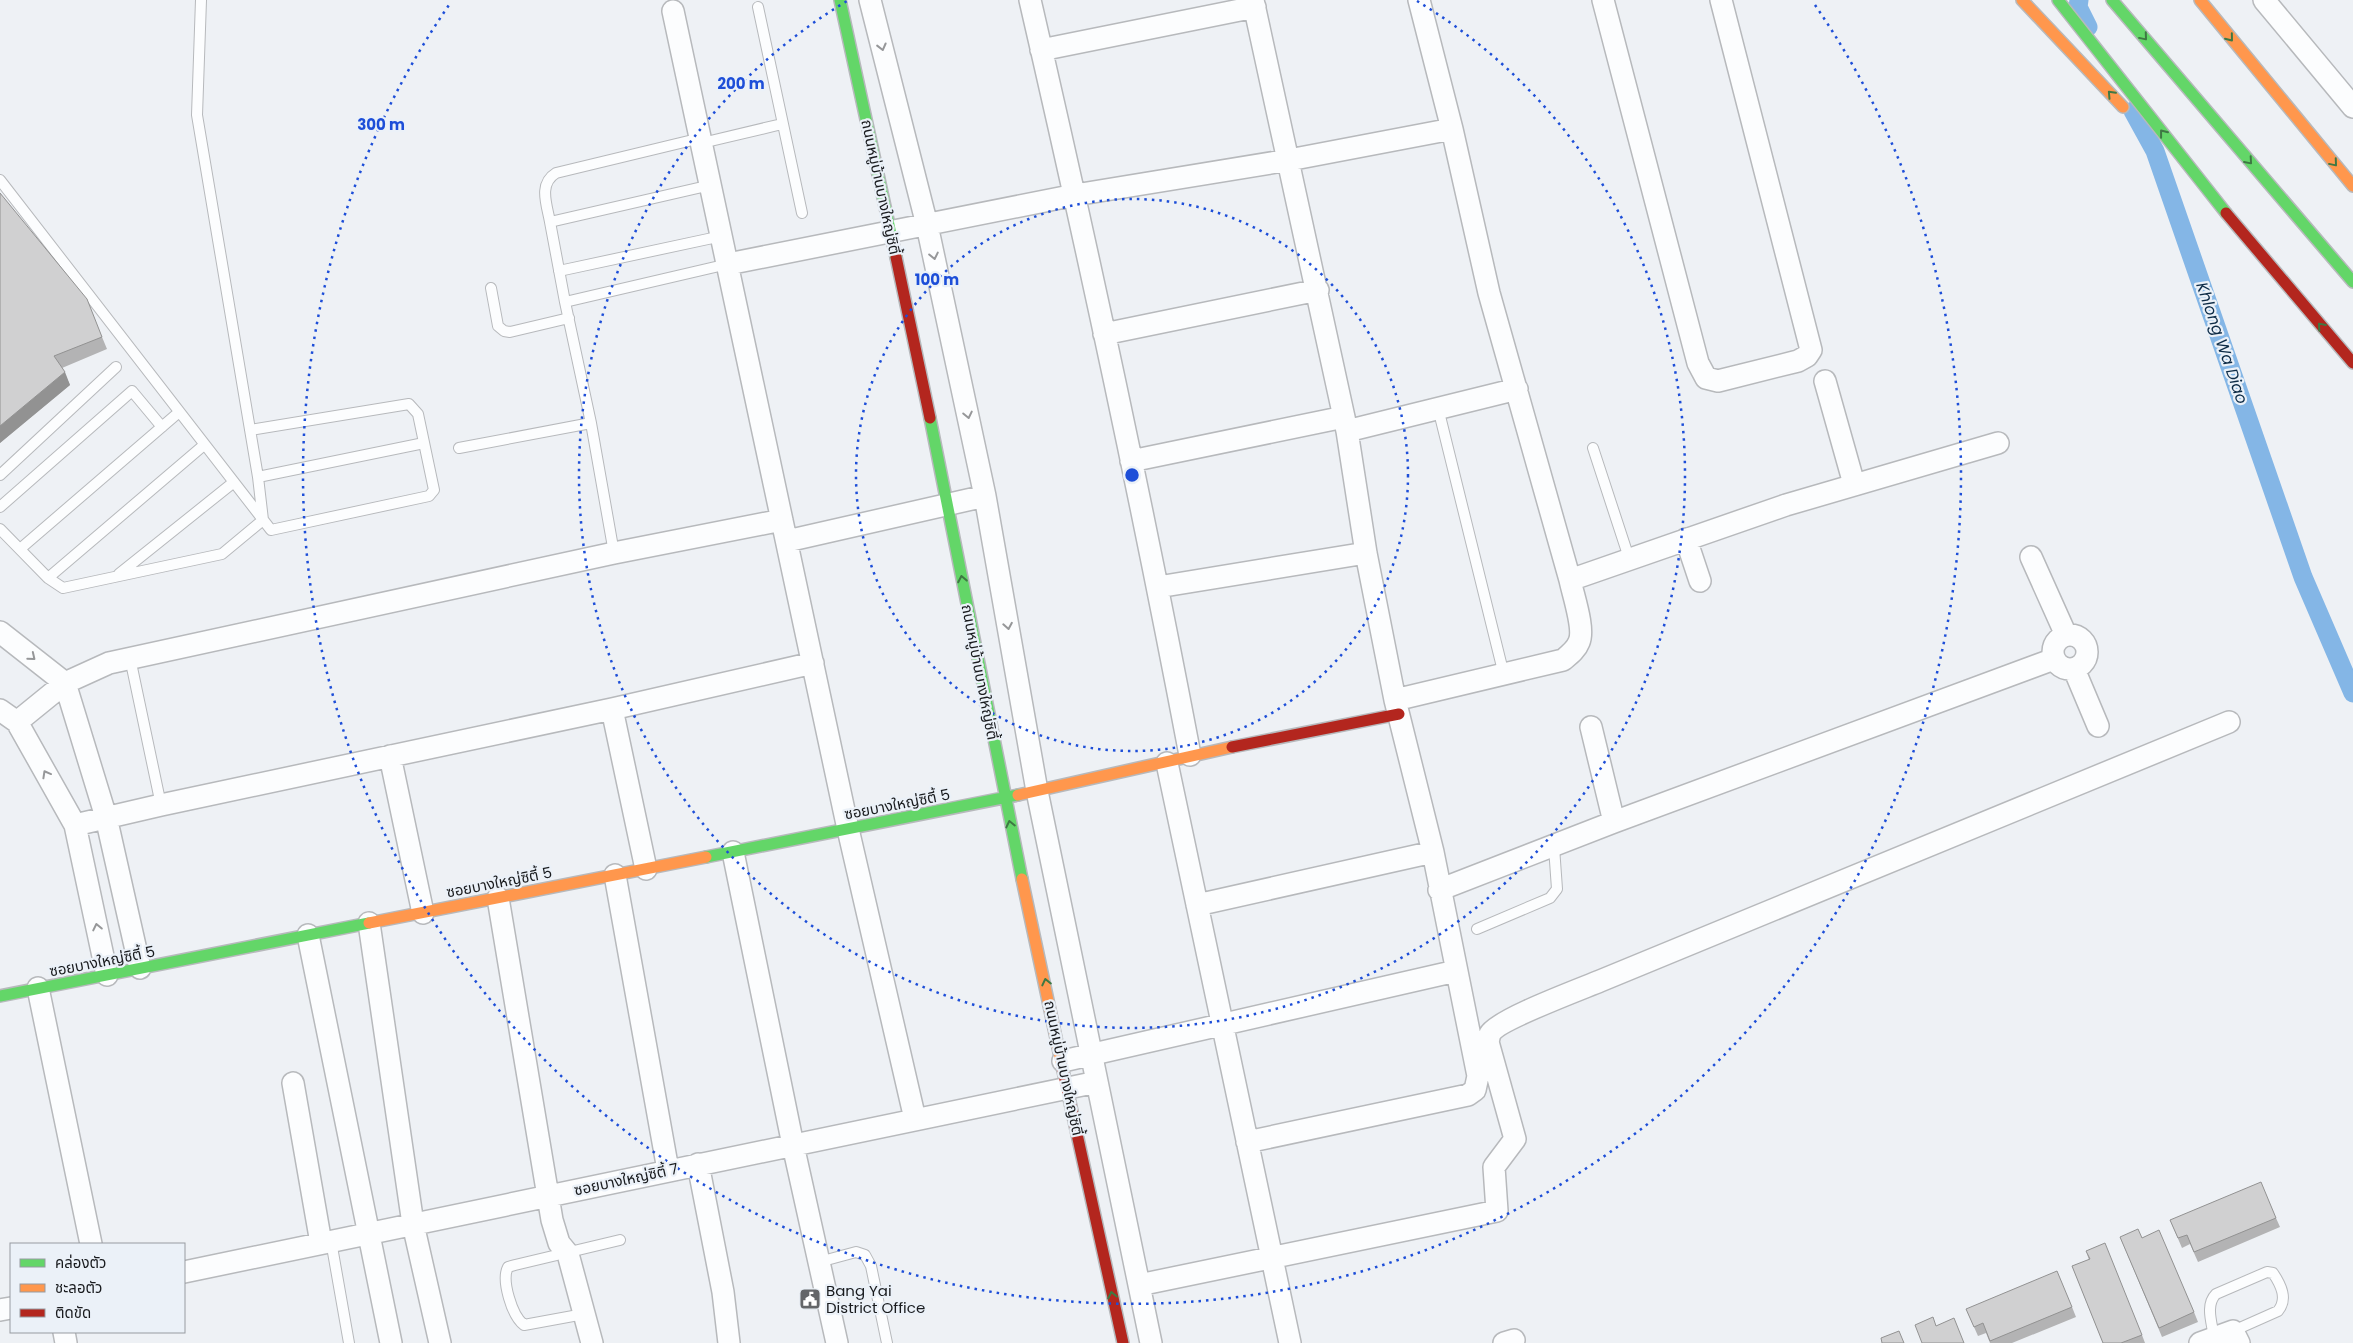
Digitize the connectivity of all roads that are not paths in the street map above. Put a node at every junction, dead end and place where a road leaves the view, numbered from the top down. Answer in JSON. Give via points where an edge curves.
{"nodes":[{"id":1,"x":201,"y":0,"type":"edge"},
{"id":2,"x":840,"y":0,"type":"edge"},
{"id":3,"x":870,"y":0,"type":"edge"},
{"id":4,"x":1030,"y":0,"type":"edge"},
{"id":5,"x":1419,"y":0,"type":"edge"},
{"id":6,"x":1603,"y":0,"type":"edge"},
{"id":7,"x":1721,"y":0,"type":"edge"},
{"id":8,"x":2022,"y":0,"type":"edge"},
{"id":9,"x":2058,"y":0,"type":"edge"},
{"id":10,"x":2112,"y":0,"type":"edge"},
{"id":11,"x":2200,"y":0,"type":"edge"},
{"id":12,"x":2264,"y":0,"type":"edge"},
{"id":13,"x":1254,"y":4,"type":"edge"},
{"id":14,"x":758,"y":7,"type":"dead end"},
{"id":15,"x":674,"y":11,"type":"dead end"},
{"id":16,"x":1041,"y":50,"type":"junction"},
{"id":17,"x":2353,"y":107,"type":"edge"},
{"id":18,"x":2131,"y":116,"type":"dead end"},
{"id":19,"x":782,"y":124,"type":"junction"},
{"id":20,"x":1452,"y":129,"type":"junction"},
{"id":21,"x":2152,"y":138,"type":"dead end"},
{"id":22,"x":701,"y":141,"type":"junction"},
{"id":23,"x":1288,"y":160,"type":"junction"},
{"id":24,"x":0,"y":180,"type":"edge"},
{"id":25,"x":711,"y":184,"type":"junction"},
{"id":26,"x":2353,"y":186,"type":"edge"},
{"id":27,"x":1075,"y":195,"type":"junction"},
{"id":28,"x":802,"y":213,"type":"dead end"},
{"id":29,"x":550,"y":222,"type":"junction"},
{"id":30,"x":927,"y":225,"type":"junction"},
{"id":31,"x":2241,"y":232,"type":"junction"},
{"id":32,"x":891,"y":233,"type":"junction"},
{"id":33,"x":722,"y":236,"type":"junction"},
{"id":34,"x":728,"y":264,"type":"junction"},
{"id":35,"x":559,"y":271,"type":"junction"},
{"id":36,"x":2353,"y":282,"type":"edge"},
{"id":37,"x":491,"y":288,"type":"dead end"},
{"id":38,"x":1318,"y":290,"type":"junction"},
{"id":39,"x":566,"y":302,"type":"junction"},
{"id":40,"x":569,"y":318,"type":"junction"},
{"id":41,"x":1104,"y":334,"type":"junction"},
{"id":42,"x":2353,"y":363,"type":"edge"},
{"id":43,"x":116,"y":367,"type":"dead end"},
{"id":44,"x":1825,"y":381,"type":"dead end"},
{"id":45,"x":1517,"y":389,"type":"junction"},
{"id":46,"x":1438,"y":408,"type":"junction"},
{"id":47,"x":178,"y":413,"type":"junction"},
{"id":48,"x":591,"y":422,"type":"junction"},
{"id":49,"x":1346,"y":424,"type":"junction"},
{"id":50,"x":162,"y":427,"type":"junction"},
{"id":51,"x":250,"y":430,"type":"junction"},
{"id":52,"x":1998,"y":442,"type":"dead end"},
{"id":53,"x":424,"y":443,"type":"junction"},
{"id":54,"x":204,"y":446,"type":"junction"},
{"id":55,"x":459,"y":448,"type":"dead end"},
{"id":56,"x":1592,"y":448,"type":"dead end"},
{"id":57,"x":1131,"y":461,"type":"junction"},
{"id":58,"x":0,"y":475,"type":"edge"},
{"id":59,"x":258,"y":477,"type":"junction"},
{"id":60,"x":234,"y":482,"type":"junction"},
{"id":61,"x":1854,"y":484,"type":"junction"},
{"id":62,"x":985,"y":496,"type":"junction"},
{"id":63,"x":948,"y":505,"type":"junction"},
{"id":64,"x":0,"y":507,"type":"edge"},
{"id":65,"x":262,"y":520,"type":"junction"},
{"id":66,"x":782,"y":520,"type":"junction"},
{"id":67,"x":0,"y":529,"type":"edge"},
{"id":68,"x":1686,"y":539,"type":"junction"},
{"id":69,"x":787,"y":541,"type":"junction"},
{"id":70,"x":20,"y":549,"type":"junction"},
{"id":71,"x":614,"y":553,"type":"junction"},
{"id":72,"x":1366,"y":553,"type":"junction"},
{"id":73,"x":2031,"y":557,"type":"dead end"},
{"id":74,"x":1629,"y":558,"type":"junction"},
{"id":75,"x":117,"y":576,"type":"junction"},
{"id":76,"x":48,"y":578,"type":"junction"},
{"id":77,"x":1570,"y":580,"type":"junction"},
{"id":78,"x":1700,"y":581,"type":"dead end"},
{"id":79,"x":1158,"y":587,"type":"junction"},
{"id":80,"x":0,"y":632,"type":"edge"},
{"id":81,"x":2066,"y":635,"type":"junction"},
{"id":82,"x":130,"y":658,"type":"junction"},
{"id":83,"x":2054,"y":659,"type":"junction"},
{"id":84,"x":813,"y":663,"type":"junction"},
{"id":85,"x":2074,"y":669,"type":"junction"},
{"id":86,"x":1504,"y":675,"type":"junction"},
{"id":87,"x":64,"y":683,"type":"junction"},
{"id":88,"x":1397,"y":707,"type":"junction"},
{"id":89,"x":612,"y":709,"type":"junction"},
{"id":90,"x":8,"y":716,"type":"edge"},
{"id":91,"x":2229,"y":722,"type":"dead end"},
{"id":92,"x":1592,"y":726,"type":"dead end"},
{"id":93,"x":2098,"y":726,"type":"dead end"},
{"id":94,"x":1190,"y":755,"type":"junction"},
{"id":95,"x":390,"y":756,"type":"junction"},
{"id":96,"x":1167,"y":763,"type":"junction"},
{"id":97,"x":1037,"y":792,"type":"junction"},
{"id":98,"x":1004,"y":798,"type":"junction"},
{"id":99,"x":161,"y":804,"type":"junction"},
{"id":100,"x":106,"y":817,"type":"junction"},
{"id":101,"x":1614,"y":822,"type":"junction"},
{"id":102,"x":75,"y":825,"type":"junction"},
{"id":103,"x":848,"y":829,"type":"junction"},
{"id":104,"x":1554,"y":846,"type":"junction"},
{"id":105,"x":733,"y":852,"type":"junction"},
{"id":106,"x":1433,"y":852,"type":"junction"},
{"id":107,"x":646,"y":869,"type":"junction"},
{"id":108,"x":615,"y":875,"type":"junction"},
{"id":109,"x":1439,"y":890,"type":"junction"},
{"id":110,"x":498,"y":898,"type":"junction"},
{"id":111,"x":1197,"y":905,"type":"junction"},
{"id":112,"x":423,"y":913,"type":"junction"},
{"id":113,"x":369,"y":923,"type":"junction"},
{"id":114,"x":1477,"y":929,"type":"dead end"},
{"id":115,"x":308,"y":935,"type":"junction"},
{"id":116,"x":140,"y":968,"type":"junction"},
{"id":117,"x":1456,"y":971,"type":"junction"},
{"id":118,"x":107,"y":975,"type":"junction"},
{"id":119,"x":38,"y":988,"type":"junction"},
{"id":120,"x":0,"y":996,"type":"edge"},
{"id":121,"x":1224,"y":1025,"type":"junction"},
{"id":122,"x":1092,"y":1056,"type":"junction"},
{"id":123,"x":1063,"y":1061,"type":"junction"},
{"id":124,"x":1097,"y":1082,"type":"junction"},
{"id":125,"x":293,"y":1084,"type":"dead end"},
{"id":126,"x":1068,"y":1087,"type":"junction"},
{"id":127,"x":915,"y":1119,"type":"junction"},
{"id":128,"x":1247,"y":1142,"type":"junction"},
{"id":129,"x":793,"y":1145,"type":"junction"},
{"id":130,"x":698,"y":1164,"type":"junction"},
{"id":131,"x":668,"y":1170,"type":"junction"},
{"id":132,"x":548,"y":1196,"type":"junction"},
{"id":133,"x":413,"y":1224,"type":"junction"},
{"id":134,"x":370,"y":1233,"type":"junction"},
{"id":135,"x":620,"y":1240,"type":"dead end"},
{"id":136,"x":326,"y":1242,"type":"junction"},
{"id":137,"x":91,"y":1243,"type":"edge"},
{"id":138,"x":568,"y":1254,"type":"junction"},
{"id":139,"x":1272,"y":1257,"type":"junction"},
{"id":140,"x":819,"y":1262,"type":"junction"},
{"id":141,"x":185,"y":1272,"type":"edge"},
{"id":142,"x":1139,"y":1285,"type":"junction"},
{"id":143,"x":584,"y":1314,"type":"junction"},
{"id":144,"x":2222,"y":1338,"type":"edge"},
{"id":145,"x":349,"y":1343,"type":"edge"},
{"id":146,"x":391,"y":1343,"type":"edge"},
{"id":147,"x":440,"y":1343,"type":"edge"},
{"id":148,"x":592,"y":1343,"type":"edge"},
{"id":149,"x":729,"y":1343,"type":"edge"},
{"id":150,"x":837,"y":1343,"type":"edge"},
{"id":151,"x":887,"y":1343,"type":"edge"},
{"id":152,"x":1123,"y":1343,"type":"edge"},
{"id":153,"x":1151,"y":1343,"type":"edge"},
{"id":154,"x":1290,"y":1343,"type":"edge"}],
"edges":[{"from":1,"to":51,"type":"lane","via":[[197,115]]},
{"from":2,"to":32,"type":"main road","name":"ถนนหมู่บ้านบางใหญ่ซิตี้"},
{"from":3,"to":30,"type":"street","name":"ถนนหมู่บ้านบางใหญ่ซิตี้","one_way":true},
{"from":4,"to":16,"type":"street"},
{"from":5,"to":20,"type":"street"},
{"from":6,"to":7,"type":"street","via":[[1698,363],[1706,378],[1718,381],[1798,361],[1808,356],[1811,350]]},
{"from":18,"to":8,"type":"main road","one_way":true},
{"from":31,"to":9,"type":"main road","one_way":true},
{"from":10,"to":36,"type":"main road","one_way":true},
{"from":11,"to":26,"type":"main road","one_way":true},
{"from":12,"to":17,"type":"street"},
{"from":13,"to":16,"type":"street"},
{"from":13,"to":23,"type":"street"},
{"from":14,"to":19,"type":"lane"},
{"from":15,"to":22,"type":"street"},
{"from":16,"to":27,"type":"street"},
{"from":19,"to":22,"type":"lane"},
{"from":19,"to":28,"type":"lane"},
{"from":20,"to":23,"type":"street"},
{"from":20,"to":45,"type":"street","via":[[1489,293]]},
{"from":21,"to":31,"type":"main road"},
{"from":22,"to":25,"type":"street"},
{"from":22,"to":29,"type":"lane","via":[[556,173],[544,189]]},
{"from":23,"to":27,"type":"street"},
{"from":23,"to":38,"type":"street"},
{"from":24,"to":47,"type":"lane"},
{"from":25,"to":29,"type":"lane"},
{"from":25,"to":33,"type":"street"},
{"from":27,"to":30,"type":"street"},
{"from":27,"to":41,"type":"street"},
{"from":29,"to":35,"type":"lane"},
{"from":30,"to":32,"type":"street"},
{"from":30,"to":62,"type":"street","name":"ถนนหมู่บ้านบางใหญ่ซิตี้","one_way":true},
{"from":42,"to":31,"type":"main road","one_way":true},
{"from":32,"to":34,"type":"street"},
{"from":32,"to":63,"type":"main road","name":"ถนนหมู่บ้านบางใหญ่ซิตี้"},
{"from":33,"to":34,"type":"street"},
{"from":33,"to":35,"type":"lane"},
{"from":34,"to":39,"type":"lane"},
{"from":34,"to":66,"type":"street"},
{"from":35,"to":39,"type":"lane"},
{"from":37,"to":40,"type":"lane","via":[[498,326],[504,331]]},
{"from":38,"to":41,"type":"street"},
{"from":38,"to":49,"type":"street"},
{"from":39,"to":40,"type":"lane"},
{"from":40,"to":48,"type":"lane"},
{"from":41,"to":57,"type":"street"},
{"from":43,"to":58,"type":"lane"},
{"from":44,"to":61,"type":"street"},
{"from":45,"to":46,"type":"street"},
{"from":45,"to":77,"type":"street"},
{"from":46,"to":49,"type":"street"},
{"from":46,"to":86,"type":"lane"},
{"from":47,"to":50,"type":"lane"},
{"from":47,"to":54,"type":"lane"},
{"from":48,"to":55,"type":"lane"},
{"from":48,"to":71,"type":"lane"},
{"from":49,"to":57,"type":"street"},
{"from":49,"to":72,"type":"street"},
{"from":50,"to":64,"type":"lane","via":[[132,391]]},
{"from":50,"to":70,"type":"lane"},
{"from":51,"to":53,"type":"lane","via":[[409,404],[418,414]]},
{"from":51,"to":59,"type":"lane"},
{"from":52,"to":61,"type":"street"},
{"from":53,"to":59,"type":"lane"},
{"from":53,"to":65,"type":"lane","via":[[434,490],[429,496],[270,530]]},
{"from":54,"to":60,"type":"lane"},
{"from":54,"to":76,"type":"lane"},
{"from":56,"to":74,"type":"lane"},
{"from":57,"to":79,"type":"street"},
{"from":59,"to":65,"type":"lane"},
{"from":60,"to":65,"type":"lane"},
{"from":60,"to":75,"type":"lane"},
{"from":61,"to":68,"type":"street"},
{"from":62,"to":63,"type":"street"},
{"from":62,"to":97,"type":"street","name":"ถนนหมู่บ้านบางใหญ่ซิตี้","one_way":true},
{"from":63,"to":69,"type":"street"},
{"from":98,"to":63,"type":"main road","name":"ถนนหมู่บ้านบางใหญ่ซิตี้","one_way":true},
{"from":65,"to":75,"type":"lane","via":[[222,554]]},
{"from":66,"to":69,"type":"street"},
{"from":66,"to":71,"type":"street"},
{"from":67,"to":70,"type":"lane"},
{"from":68,"to":74,"type":"street"},
{"from":68,"to":78,"type":"street"},
{"from":69,"to":84,"type":"street"},
{"from":70,"to":76,"type":"lane"},
{"from":71,"to":82,"type":"street"},
{"from":72,"to":79,"type":"street"},
{"from":72,"to":88,"type":"street"},
{"from":73,"to":81,"type":"street"},
{"from":74,"to":77,"type":"street"},
{"from":75,"to":76,"type":"lane","via":[[62,588]]},
{"from":77,"to":86,"type":"street","via":[[1581,628],[1580,640],[1574,651],[1563,660]]},
{"from":79,"to":94,"type":"street"},
{"from":80,"to":87,"type":"street","one_way":true},
{"from":81,"to":83,"type":"street","via":[[2054,644]]},
{"from":81,"to":85,"type":"street","via":[[2079,636],[2087,647],[2085,661]]},
{"from":82,"to":87,"type":"street","via":[[109,663]]},
{"from":82,"to":99,"type":"lane"},
{"from":83,"to":85,"type":"street","via":[[2062,667]]},
{"from":83,"to":101,"type":"street"},
{"from":84,"to":89,"type":"street"},
{"from":84,"to":103,"type":"street"},
{"from":85,"to":93,"type":"street"},
{"from":86,"to":88,"type":"street"},
{"from":87,"to":90,"type":"street"},
{"from":87,"to":100,"type":"street"},
{"from":88,"to":94,"type":"main road","name":"ซอยบางใหญ่ซิตี้ 5"},
{"from":88,"to":106,"type":"street"},
{"from":89,"to":95,"type":"street"},
{"from":89,"to":107,"type":"street"},
{"from":102,"to":90,"type":"street","one_way":true},
{"from":91,"to":139,"type":"street","via":[[1524,1013],[1496,1028],[1490,1033],[1488,1042],[1515,1139],[1494,1167],[1497,1211]]},
{"from":92,"to":101,"type":"street"},
{"from":94,"to":96,"type":"main road","name":"ซอยบางใหญ่ซิตี้ 5"},
{"from":95,"to":99,"type":"street"},
{"from":95,"to":112,"type":"street"},
{"from":96,"to":97,"type":"main road","name":"ซอยบางใหญ่ซิตี้ 5"},
{"from":96,"to":111,"type":"street"},
{"from":97,"to":98,"type":"main road","name":"ซอยบางใหญ่ซิตี้ 5"},
{"from":97,"to":122,"type":"street","name":"ถนนหมู่บ้านบางใหญ่ซิตี้"},
{"from":98,"to":103,"type":"main road","name":"ซอยบางใหญ่ซิตี้ 5"},
{"from":123,"to":98,"type":"main road","name":"ถนนหมู่บ้านบางใหญ่ซิตี้","one_way":true},
{"from":99,"to":100,"type":"street"},
{"from":100,"to":102,"type":"street"},
{"from":100,"to":116,"type":"street"},
{"from":101,"to":104,"type":"street"},
{"from":118,"to":102,"type":"street","one_way":true},
{"from":103,"to":105,"type":"main road","name":"ซอยบางใหญ่ซิตี้ 5"},
{"from":103,"to":127,"type":"street"},
{"from":104,"to":109,"type":"street"},
{"from":104,"to":114,"type":"lane","via":[[1556,889],[1550,898]]},
{"from":105,"to":107,"type":"main road","name":"ซอยบางใหญ่ซิตี้ 5"},
{"from":105,"to":129,"type":"street"},
{"from":106,"to":109,"type":"street"},
{"from":106,"to":111,"type":"street"},
{"from":107,"to":108,"type":"main road","name":"ซอยบางใหญ่ซิตี้ 5"},
{"from":108,"to":110,"type":"main road","name":"ซอยบางใหญ่ซิตี้ 5"},
{"from":108,"to":131,"type":"street"},
{"from":109,"to":117,"type":"street"},
{"from":110,"to":112,"type":"main road","name":"ซอยบางใหญ่ซิตี้ 5"},
{"from":110,"to":132,"type":"street"},
{"from":111,"to":121,"type":"street"},
{"from":112,"to":113,"type":"main road","name":"ซอยบางใหญ่ซิตี้ 5"},
{"from":113,"to":115,"type":"main road","name":"ซอยบางใหญ่ซิตี้ 5"},
{"from":113,"to":133,"type":"street"},
{"from":115,"to":116,"type":"main road","name":"ซอยบางใหญ่ซิตี้ 5"},
{"from":115,"to":134,"type":"street"},
{"from":116,"to":118,"type":"main road","name":"ซอยบางใหญ่ซิตี้ 5"},
{"from":117,"to":121,"type":"street"},
{"from":117,"to":128,"type":"street","via":[[1478,1076],[1475,1090],[1468,1095],[1438,1102]]},
{"from":118,"to":119,"type":"main road","name":"ซอยบางใหญ่ซิตี้ 5"},
{"from":119,"to":120,"type":"main road","name":"ซอยบางใหญ่ซิตี้ 5"},
{"from":119,"to":137,"type":"street"},
{"from":121,"to":122,"type":"street"},
{"from":121,"to":128,"type":"street"},
{"from":122,"to":123,"type":"street"},
{"from":122,"to":124,"type":"street","name":"ถนนหมู่บ้านบางใหญ่ซิตี้"},
{"from":123,"to":126,"type":"main road","name":"ถนนหมู่บ้านบางใหญ่ซิตี้"},
{"from":124,"to":126,"type":"street","name":"ซอยบางใหญ่ซิตี้ 7"},
{"from":124,"to":142,"type":"street","name":"ถนนหมู่บ้านบางใหญ่ซิตี้"},
{"from":125,"to":136,"type":"street"},
{"from":126,"to":127,"type":"street","name":"ซอยบางใหญ่ซิตี้ 7"},
{"from":152,"to":126,"type":"main road","name":"ถนนหมู่บ้านบางใหญ่ซิตี้","one_way":true},
{"from":127,"to":129,"type":"street","name":"ซอยบางใหญ่ซิตี้ 7"},
{"from":128,"to":139,"type":"street"},
{"from":129,"to":130,"type":"street","name":"ซอยบางใหญ่ซิตี้ 7"},
{"from":129,"to":140,"type":"street"},
{"from":130,"to":131,"type":"street","name":"ซอยบางใหญ่ซิตี้ 7"},
{"from":130,"to":149,"type":"street","via":[[723,1292]]},
{"from":131,"to":132,"type":"street","name":"ซอยบางใหญ่ซิตี้ 7"},
{"from":132,"to":133,"type":"street","name":"ซอยบางใหญ่ซิตี้ 7"},
{"from":132,"to":138,"type":"street","via":[[555,1232]]},
{"from":133,"to":134,"type":"street","name":"ซอยบางใหญ่ซิตี้ 7"},
{"from":133,"to":147,"type":"street"},
{"from":134,"to":136,"type":"street","name":"ซอยบางใหญ่ซิตี้ 7"},
{"from":134,"to":146,"type":"street"},
{"from":135,"to":138,"type":"lane"},
{"from":136,"to":141,"type":"street","name":"ซอยบางใหญ่ซิตี้ 7"},
{"from":136,"to":145,"type":"lane"},
{"from":138,"to":143,"type":"street"},
{"from":138,"to":143,"type":"lane","via":[[508,1267],[505,1272],[512,1308],[524,1325]]},
{"from":139,"to":142,"type":"street"},
{"from":139,"to":154,"type":"street"},
{"from":140,"to":150,"type":"street"},
{"from":140,"to":151,"type":"lane","via":[[856,1252],[865,1255],[871,1266]]},
{"from":142,"to":153,"type":"street","name":"ถนนหมู่บ้านบางใหญ่ซิตี้"},
{"from":143,"to":148,"type":"street"},
{"from":144,"to":144,"type":"lane","via":[[2283,1306],[2284,1299],[2273,1273],[2268,1272],[2211,1299],[2210,1306]]}]}
